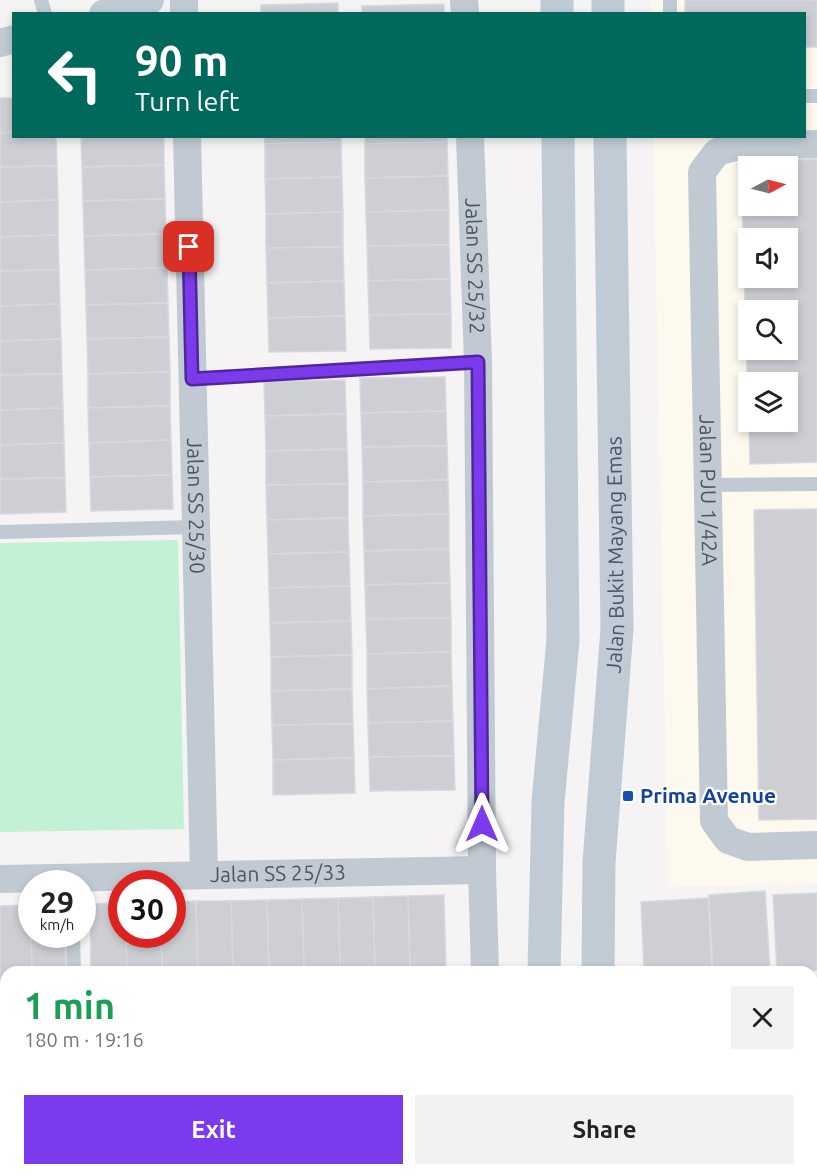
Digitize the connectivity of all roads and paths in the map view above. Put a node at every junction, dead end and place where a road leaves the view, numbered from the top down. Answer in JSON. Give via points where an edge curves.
{"nodes":[{"id":1,"x":150,"y":0,"type":"edge"},
{"id":2,"x":110,"y":12,"type":"edge"},
{"id":3,"x":187,"y":138,"type":"edge"},
{"id":4,"x":470,"y":138,"type":"edge"},
{"id":5,"x":558,"y":138,"type":"edge"},
{"id":6,"x":610,"y":138,"type":"edge"},
{"id":7,"x":817,"y":144,"type":"edge"},
{"id":8,"x":478,"y":362,"type":"junction"},
{"id":9,"x":192,"y":379,"type":"junction"},
{"id":10,"x":817,"y":484,"type":"edge"},
{"id":11,"x":708,"y":485,"type":"junction"},
{"id":12,"x":196,"y":527,"type":"junction"},
{"id":13,"x":0,"y":532,"type":"edge"},
{"id":14,"x":817,"y":845,"type":"edge"},
{"id":15,"x":482,"y":870,"type":"junction"},
{"id":16,"x":204,"y":875,"type":"junction"},
{"id":17,"x":0,"y":879,"type":"edge"},
{"id":18,"x":18,"y":880,"type":"edge"},
{"id":19,"x":96,"y":880,"type":"edge"},
{"id":20,"x":73,"y":948,"type":"edge"},
{"id":21,"x":74,"y":966,"type":"edge"},
{"id":22,"x":485,"y":966,"type":"edge"},
{"id":23,"x":544,"y":966,"type":"edge"},
{"id":24,"x":598,"y":966,"type":"edge"}],
"edges":[{"from":1,"to":2,"type":"street"},
{"from":3,"to":9,"type":"street","name":"Jalan SS 25/30"},
{"from":4,"to":8,"type":"street","name":"Jalan SS 25/32"},
{"from":5,"to":23,"type":"main road","via":[[563,640],[548,802]]},
{"from":6,"to":24,"type":"main road","name":"Jalan Bukit Mayang Emas","via":[[617,629],[599,862]]},
{"from":7,"to":11,"type":"street","name":"Jalan PJU 1/42A","via":[[739,146],[717,152],[702,172]]},
{"from":8,"to":9,"type":"lane"},
{"from":8,"to":15,"type":"street","name":"Jalan SS 25/32"},
{"from":9,"to":12,"type":"street","name":"Jalan SS 25/30"},
{"from":10,"to":11,"type":"lane"},
{"from":11,"to":14,"type":"street","name":"Jalan PJU 1/42A","via":[[714,821],[728,840],[748,846]]},
{"from":12,"to":13,"type":"lane"},
{"from":12,"to":16,"type":"street","name":"Jalan SS 25/30"},
{"from":15,"to":16,"type":"street","name":"Jalan SS 25/33"},
{"from":15,"to":22,"type":"street","name":"Jalan SS 25/32"},
{"from":16,"to":19,"type":"street","name":"Jalan SS 25/33"},
{"from":17,"to":18,"type":"street","name":"Jalan SS 25/33"},
{"from":20,"to":21,"type":"lane"}]}
